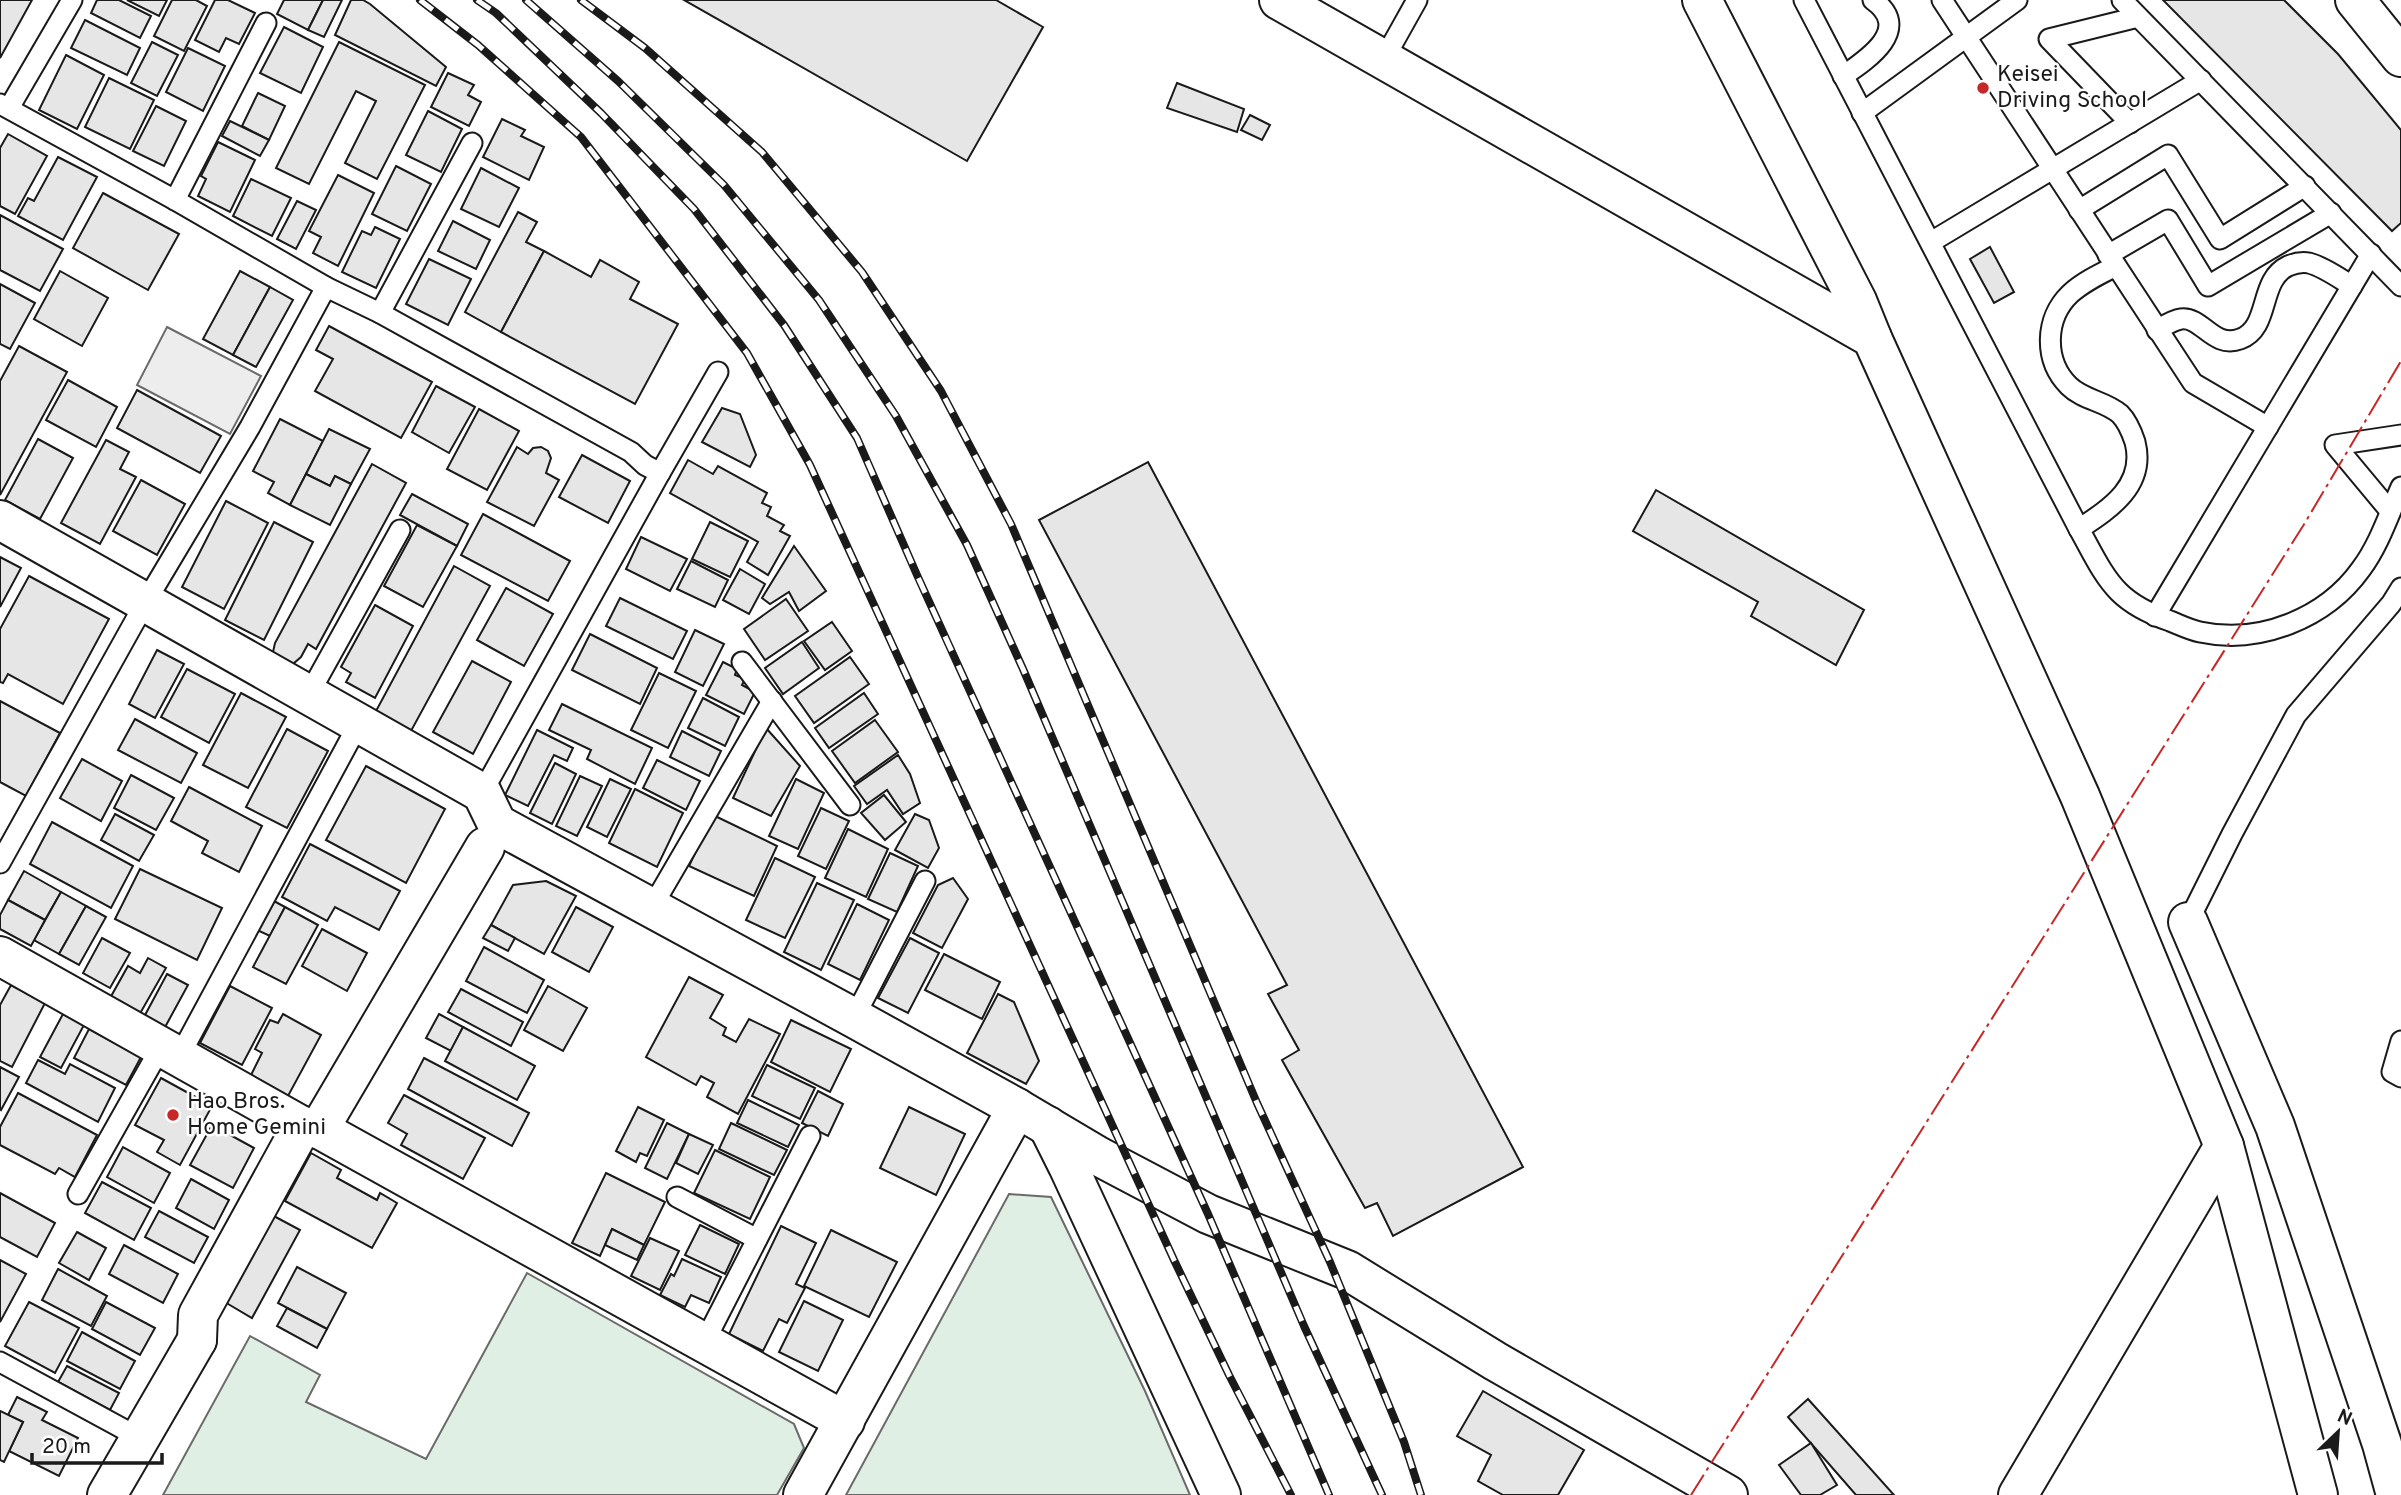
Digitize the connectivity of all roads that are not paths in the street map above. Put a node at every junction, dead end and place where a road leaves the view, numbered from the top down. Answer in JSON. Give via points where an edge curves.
{"nodes":[{"id":1,"x":72,"y":0,"type":"edge"},
{"id":2,"x":1279,"y":0,"type":"edge"},
{"id":3,"x":1417,"y":0,"type":"edge"},
{"id":4,"x":1702,"y":0,"type":"edge"},
{"id":5,"x":1804,"y":0,"type":"edge"},
{"id":6,"x":1873,"y":0,"type":"edge"},
{"id":7,"x":1942,"y":0,"type":"edge"},
{"id":8,"x":2017,"y":0,"type":"edge"},
{"id":9,"x":2122,"y":0,"type":"edge"},
{"id":10,"x":2355,"y":0,"type":"edge"},
{"id":11,"x":2138,"y":17,"type":"junction"},
{"id":12,"x":266,"y":23,"type":"dead end"},
{"id":13,"x":1967,"y":37,"type":"junction"},
{"id":14,"x":2401,"y":57,"type":"edge"},
{"id":15,"x":1384,"y":59,"type":"junction"},
{"id":16,"x":1843,"y":76,"type":"junction"},
{"id":17,"x":2202,"y":80,"type":"junction"},
{"id":18,"x":3,"y":108,"type":"edge"},
{"id":19,"x":1863,"y":113,"type":"junction"},
{"id":20,"x":2130,"y":123,"type":"junction"},
{"id":21,"x":472,"y":143,"type":"dead end"},
{"id":22,"x":2053,"y":170,"type":"junction"},
{"id":23,"x":2305,"y":186,"type":"junction"},
{"id":24,"x":175,"y":200,"type":"junction"},
{"id":25,"x":2079,"y":211,"type":"junction"},
{"id":26,"x":2331,"y":213,"type":"junction"},
{"id":27,"x":1931,"y":243,"type":"junction"},
{"id":28,"x":2371,"y":254,"type":"junction"},
{"id":29,"x":2112,"y":260,"type":"junction"},
{"id":30,"x":2352,"y":286,"type":"junction"},
{"id":31,"x":2401,"y":286,"type":"edge"},
{"id":32,"x":326,"y":287,"type":"junction"},
{"id":33,"x":380,"y":313,"type":"junction"},
{"id":34,"x":2157,"y":330,"type":"junction"},
{"id":35,"x":1872,"y":338,"type":"junction"},
{"id":36,"x":718,"y":372,"type":"dead end"},
{"id":37,"x":2268,"y":427,"type":"junction"},
{"id":38,"x":2401,"y":435,"type":"edge"},
{"id":39,"x":660,"y":473,"type":"junction"},
{"id":40,"x":2401,"y":487,"type":"edge"},
{"id":41,"x":2390,"y":510,"type":"junction"},
{"id":42,"x":0,"y":520,"type":"edge"},
{"id":43,"x":2079,"y":529,"type":"junction"},
{"id":44,"x":400,"y":530,"type":"dead end"},
{"id":45,"x":2401,"y":588,"type":"edge"},
{"id":46,"x":145,"y":603,"type":"junction"},
{"id":47,"x":2155,"y":616,"type":"junction"},
{"id":48,"x":743,"y":662,"type":"dead end"},
{"id":49,"x":309,"y":694,"type":"junction"},
{"id":50,"x":772,"y":701,"type":"junction"},
{"id":51,"x":359,"y":723,"type":"junction"},
{"id":52,"x":850,"y":805,"type":"dead end"},
{"id":53,"x":488,"y":821,"type":"junction"},
{"id":54,"x":0,"y":863,"type":"edge"},
{"id":55,"x":925,"y":881,"type":"dead end"},
{"id":56,"x":652,"y":907,"type":"junction"},
{"id":57,"x":2188,"y":922,"type":"joint"},
{"id":58,"x":0,"y":956,"type":"edge"},
{"id":59,"x":855,"y":1018,"type":"junction"},
{"id":60,"x":2401,"y":1041,"type":"edge"},
{"id":61,"x":170,"y":1052,"type":"junction"},
{"id":62,"x":2401,"y":1077,"type":"edge"},
{"id":63,"x":1032,"y":1117,"type":"junction"},
{"id":64,"x":316,"y":1125,"type":"junction"},
{"id":65,"x":810,"y":1136,"type":"dead end"},
{"id":66,"x":2224,"y":1146,"type":"junction"},
{"id":67,"x":78,"y":1195,"type":"dead end"},
{"id":68,"x":677,"y":1197,"type":"dead end"},
{"id":69,"x":757,"y":1239,"type":"junction"},
{"id":70,"x":704,"y":1343,"type":"junction"},
{"id":71,"x":0,"y":1362,"type":"edge"},
{"id":72,"x":845,"y":1421,"type":"junction"},
{"id":73,"x":139,"y":1438,"type":"junction"},
{"id":74,"x":2392,"y":1442,"type":"edge"},
{"id":75,"x":107,"y":1495,"type":"edge"},
{"id":76,"x":803,"y":1495,"type":"edge"},
{"id":77,"x":1220,"y":1495,"type":"edge"},
{"id":78,"x":1728,"y":1495,"type":"edge"},
{"id":79,"x":2018,"y":1495,"type":"edge"},
{"id":80,"x":2318,"y":1495,"type":"edge"},
{"id":81,"x":2396,"y":1495,"type":"edge"}],
"edges":[{"from":1,"to":18,"type":"lane"},
{"from":2,"to":15,"type":"street"},
{"from":3,"to":15,"type":"lane"},
{"from":4,"to":35,"type":"street"},
{"from":5,"to":16,"type":"lane"},
{"from":6,"to":16,"type":"lane","via":[[1889,18],[1888,31],[1875,54]]},
{"from":7,"to":13,"type":"lane"},
{"from":8,"to":13,"type":"lane"},
{"from":9,"to":11,"type":"lane"},
{"from":10,"to":14,"type":"street"},
{"from":11,"to":17,"type":"lane"},
{"from":11,"to":20,"type":"lane","via":[[2049,38]]},
{"from":12,"to":24,"type":"lane"},
{"from":13,"to":19,"type":"lane"},
{"from":13,"to":22,"type":"lane"},
{"from":15,"to":35,"type":"street"},
{"from":16,"to":19,"type":"lane"},
{"from":17,"to":20,"type":"lane"},
{"from":17,"to":23,"type":"lane"},
{"from":18,"to":24,"type":"lane"},
{"from":19,"to":27,"type":"lane"},
{"from":20,"to":22,"type":"lane"},
{"from":21,"to":33,"type":"lane"},
{"from":22,"to":25,"type":"lane"},
{"from":22,"to":27,"type":"lane"},
{"from":23,"to":25,"type":"lane","via":[[2220,239],[2168,156]]},
{"from":23,"to":26,"type":"lane"},
{"from":24,"to":32,"type":"lane"},
{"from":25,"to":29,"type":"lane"},
{"from":26,"to":28,"type":"lane"},
{"from":26,"to":29,"type":"lane","via":[[2208,286],[2168,220]]},
{"from":27,"to":43,"type":"lane"},
{"from":28,"to":30,"type":"lane"},
{"from":28,"to":31,"type":"lane"},
{"from":29,"to":34,"type":"lane"},
{"from":29,"to":43,"type":"lane","via":[[2061,305],[2049,337],[2054,362],[2069,386],[2121,415],[2137,453],[2137,472],[2129,488]]},
{"from":30,"to":34,"type":"lane","via":[[2309,263],[2294,264],[2274,276],[2259,318],[2240,339],[2226,341],[2182,319]]},
{"from":30,"to":37,"type":"lane"},
{"from":32,"to":33,"type":"lane"},
{"from":32,"to":46,"type":"lane","via":[[250,427]]},
{"from":33,"to":39,"type":"lane"},
{"from":34,"to":37,"type":"lane","via":[[2193,383]]},
{"from":35,"to":66,"type":"street","via":[[2080,796]]},
{"from":36,"to":39,"type":"lane"},
{"from":37,"to":47,"type":"lane"},
{"from":38,"to":41,"type":"lane","via":[[2335,445]]},
{"from":39,"to":53,"type":"lane"},
{"from":40,"to":41,"type":"lane"},
{"from":41,"to":47,"type":"lane","via":[[2361,570],[2306,618],[2244,635],[2200,632]]},
{"from":42,"to":46,"type":"street"},
{"from":43,"to":47,"type":"lane","via":[[2120,593]]},
{"from":44,"to":49,"type":"lane"},
{"from":45,"to":57,"type":"lane","via":[[2296,715]]},
{"from":46,"to":49,"type":"street"},
{"from":46,"to":54,"type":"lane"},
{"from":48,"to":50,"type":"lane"},
{"from":49,"to":51,"type":"street"},
{"from":50,"to":52,"type":"lane"},
{"from":50,"to":56,"type":"lane"},
{"from":51,"to":53,"type":"street"},
{"from":51,"to":61,"type":"lane"},
{"from":53,"to":56,"type":"street"},
{"from":53,"to":64,"type":"street"},
{"from":55,"to":59,"type":"lane"},
{"from":56,"to":59,"type":"street"},
{"from":57,"to":74,"type":"street","via":[[2275,1126]]},
{"from":58,"to":61,"type":"street"},
{"from":59,"to":63,"type":"street"},
{"from":60,"to":62,"type":"lane","via":[[2392,1072]]},
{"from":61,"to":64,"type":"street"},
{"from":61,"to":67,"type":"lane"},
{"from":63,"to":72,"type":"street"},
{"from":63,"to":77,"type":"street","via":[[1068,1166]]},
{"from":63,"to":78,"type":"street","via":[[1208,1214],[1347,1270]]},
{"from":64,"to":70,"type":"street"},
{"from":64,"to":73,"type":"street","via":[[198,1315],[197,1340]]},
{"from":65,"to":69,"type":"lane"},
{"from":66,"to":79,"type":"street"},
{"from":66,"to":80,"type":"street"},
{"from":68,"to":69,"type":"lane"},
{"from":69,"to":70,"type":"lane"},
{"from":70,"to":72,"type":"street"},
{"from":71,"to":73,"type":"lane"},
{"from":72,"to":76,"type":"street"},
{"from":73,"to":75,"type":"street"},
{"from":74,"to":81,"type":"street"}]}
